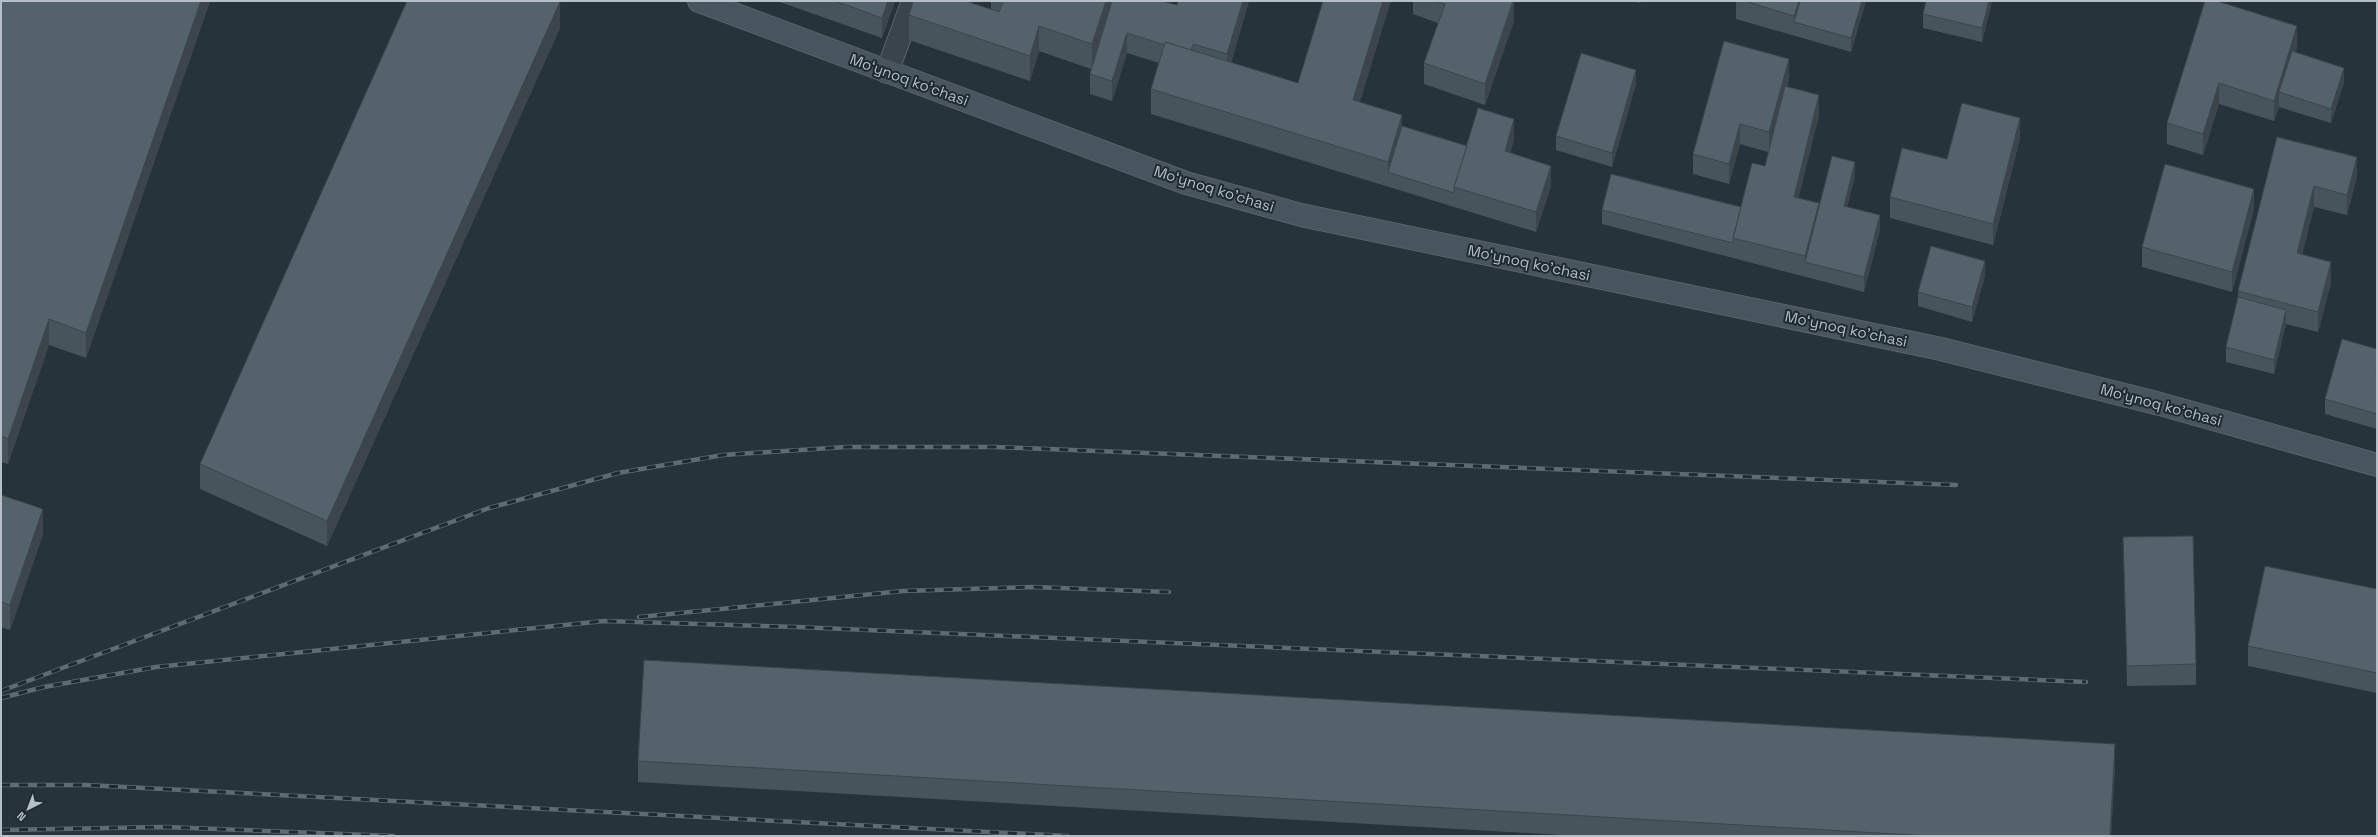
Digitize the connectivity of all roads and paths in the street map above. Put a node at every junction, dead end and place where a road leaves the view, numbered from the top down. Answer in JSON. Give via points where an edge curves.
{"nodes":[{"id":1,"x":699,"y":1,"type":"edge"},
{"id":2,"x":913,"y":1,"type":"edge"},
{"id":3,"x":887,"y":72,"type":"junction"},
{"id":4,"x":2377,"y":465,"type":"edge"}],
"edges":[{"from":1,"to":3,"type":"street","name":"Moʻynoq ko'chasi"},
{"from":2,"to":3,"type":"street"},
{"from":3,"to":4,"type":"street","name":"Moʻynoq ko'chasi","via":[[1186,184],[1301,215],[1941,349],[2160,404]]}]}
